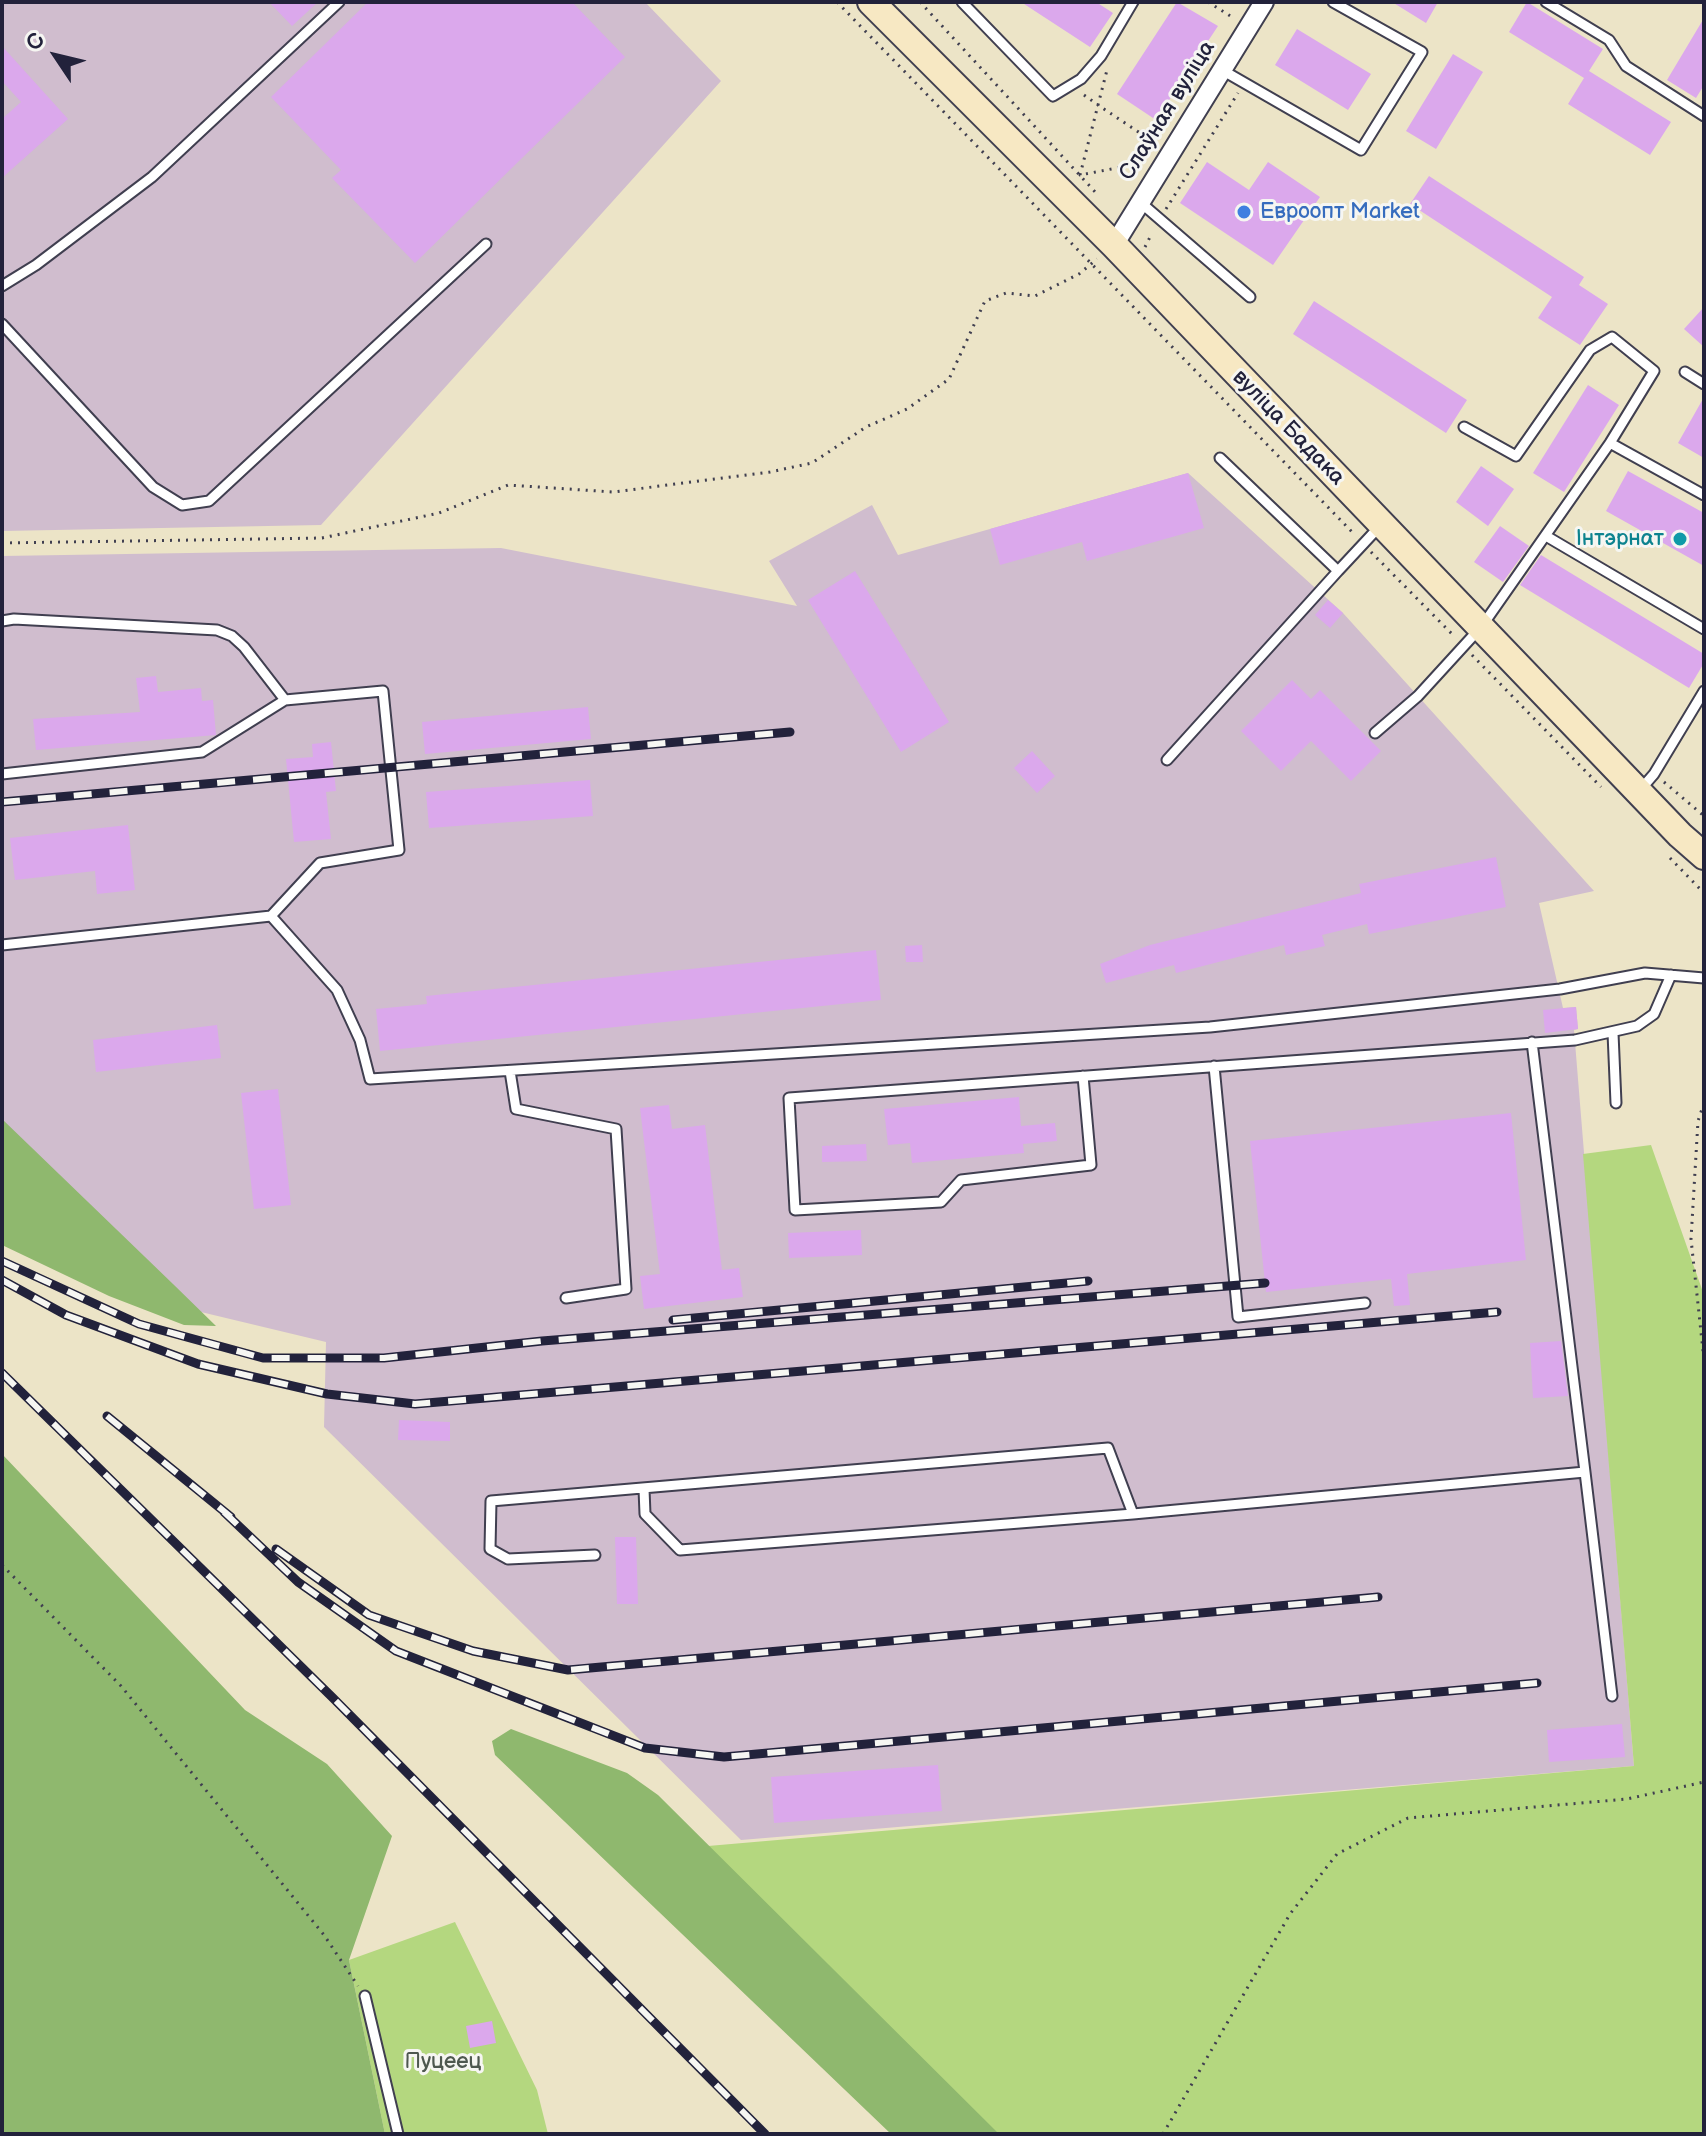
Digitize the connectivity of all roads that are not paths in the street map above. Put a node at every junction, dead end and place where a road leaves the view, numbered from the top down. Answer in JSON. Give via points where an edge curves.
{"nodes":[{"id":1,"x":339,"y":2,"type":"edge"},
{"id":2,"x":962,"y":2,"type":"edge"},
{"id":3,"x":1133,"y":2,"type":"edge"},
{"id":4,"x":1264,"y":2,"type":"edge"},
{"id":5,"x":1333,"y":2,"type":"edge"},
{"id":6,"x":1546,"y":2,"type":"edge"},
{"id":7,"x":872,"y":3,"type":"edge"},
{"id":8,"x":1222,"y":70,"type":"junction"},
{"id":9,"x":1704,"y":116,"type":"edge"},
{"id":10,"x":1140,"y":202,"type":"junction"},
{"id":11,"x":486,"y":244,"type":"dead end"},
{"id":12,"x":1114,"y":245,"type":"junction"},
{"id":13,"x":2,"y":286,"type":"edge"},
{"id":14,"x":1250,"y":297,"type":"dead end"},
{"id":15,"x":2,"y":324,"type":"edge"},
{"id":16,"x":1685,"y":372,"type":"dead end"},
{"id":17,"x":1704,"y":384,"type":"edge"},
{"id":18,"x":1464,"y":427,"type":"dead end"},
{"id":19,"x":1610,"y":443,"type":"junction"},
{"id":20,"x":1220,"y":458,"type":"dead end"},
{"id":21,"x":1704,"y":495,"type":"edge"},
{"id":22,"x":1382,"y":524,"type":"junction"},
{"id":23,"x":1546,"y":536,"type":"junction"},
{"id":24,"x":1338,"y":571,"type":"junction"},
{"id":25,"x":2,"y":621,"type":"edge"},
{"id":26,"x":1482,"y":626,"type":"junction"},
{"id":27,"x":1704,"y":629,"type":"edge"},
{"id":28,"x":1704,"y":691,"type":"edge"},
{"id":29,"x":285,"y":700,"type":"junction"},
{"id":30,"x":1375,"y":733,"type":"dead end"},
{"id":31,"x":1167,"y":760,"type":"dead end"},
{"id":32,"x":2,"y":774,"type":"edge"},
{"id":33,"x":1638,"y":791,"type":"junction"},
{"id":34,"x":1704,"y":856,"type":"edge"},
{"id":35,"x":271,"y":916,"type":"junction"},
{"id":36,"x":2,"y":945,"type":"edge"},
{"id":37,"x":1671,"y":975,"type":"junction"},
{"id":38,"x":1704,"y":978,"type":"edge"},
{"id":39,"x":1613,"y":1033,"type":"junction"},
{"id":40,"x":1532,"y":1042,"type":"junction"},
{"id":41,"x":1214,"y":1066,"type":"junction"},
{"id":42,"x":510,"y":1071,"type":"junction"},
{"id":43,"x":1083,"y":1076,"type":"junction"},
{"id":44,"x":1616,"y":1103,"type":"dead end"},
{"id":45,"x":566,"y":1298,"type":"dead end"},
{"id":46,"x":1365,"y":1303,"type":"dead end"},
{"id":47,"x":1585,"y":1472,"type":"junction"},
{"id":48,"x":644,"y":1489,"type":"junction"},
{"id":49,"x":1133,"y":1514,"type":"junction"},
{"id":50,"x":595,"y":1555,"type":"dead end"},
{"id":51,"x":1612,"y":1696,"type":"dead end"},
{"id":52,"x":365,"y":1996,"type":"road end"},
{"id":53,"x":398,"y":2134,"type":"edge"}],
"edges":[{"from":1,"to":13,"type":"lane","via":[[152,177]]},
{"from":2,"to":3,"type":"lane","via":[[1053,96],[1101,56]]},
{"from":4,"to":8,"type":"street","name":"Слаўная вуліца"},
{"from":5,"to":8,"type":"lane","via":[[1422,52],[1361,150]]},
{"from":6,"to":9,"type":"lane","via":[[1609,40],[1626,66]]},
{"from":7,"to":12,"type":"main road","name":"вуліца Бадака"},
{"from":8,"to":10,"type":"street","name":"Слаўная вуліца"},
{"from":10,"to":12,"type":"street","name":"Слаўная вуліца"},
{"from":10,"to":14,"type":"lane"},
{"from":11,"to":15,"type":"lane","via":[[209,501],[182,505],[153,487]]},
{"from":12,"to":22,"type":"main road","name":"вуліца Бадака"},
{"from":16,"to":17,"type":"lane"},
{"from":18,"to":19,"type":"lane","via":[[1516,456],[1590,350],[1612,337],[1654,371]]},
{"from":19,"to":21,"type":"lane"},
{"from":19,"to":23,"type":"lane"},
{"from":20,"to":24,"type":"lane"},
{"from":22,"to":24,"type":"lane"},
{"from":22,"to":26,"type":"main road","name":"вуліца Бадака"},
{"from":23,"to":26,"type":"lane"},
{"from":23,"to":27,"type":"lane"},
{"from":24,"to":31,"type":"lane"},
{"from":25,"to":29,"type":"lane","via":[[217,630],[244,647]]},
{"from":26,"to":30,"type":"lane","via":[[1418,696]]},
{"from":26,"to":33,"type":"main road","name":"вуліца Бадака"},
{"from":28,"to":33,"type":"lane"},
{"from":29,"to":32,"type":"lane","via":[[202,752]]},
{"from":29,"to":35,"type":"lane","via":[[383,691],[399,850],[320,863]]},
{"from":33,"to":34,"type":"main road","name":"вуліца Бадака"},
{"from":35,"to":36,"type":"lane"},
{"from":35,"to":42,"type":"lane","via":[[337,990],[360,1040],[370,1079]]},
{"from":37,"to":38,"type":"lane"},
{"from":37,"to":39,"type":"lane","via":[[1654,1014]]},
{"from":37,"to":42,"type":"lane","via":[[1645,973],[1560,989],[1210,1027]]},
{"from":39,"to":40,"type":"lane"},
{"from":39,"to":44,"type":"lane"},
{"from":40,"to":41,"type":"lane"},
{"from":40,"to":47,"type":"lane"},
{"from":41,"to":43,"type":"lane"},
{"from":41,"to":46,"type":"lane","via":[[1238,1317]]},
{"from":42,"to":45,"type":"lane","via":[[516,1109],[616,1129],[626,1289]]},
{"from":43,"to":43,"type":"lane","via":[[789,1098],[795,1210],[941,1202],[961,1180],[1091,1165]]},
{"from":47,"to":49,"type":"lane"},
{"from":47,"to":51,"type":"lane"},
{"from":48,"to":49,"type":"lane","via":[[645,1514],[680,1550]]},
{"from":48,"to":49,"type":"lane","via":[[1108,1448]]},
{"from":48,"to":50,"type":"lane","via":[[491,1501],[490,1549],[508,1559]]},
{"from":52,"to":53,"type":"lane"}]}
